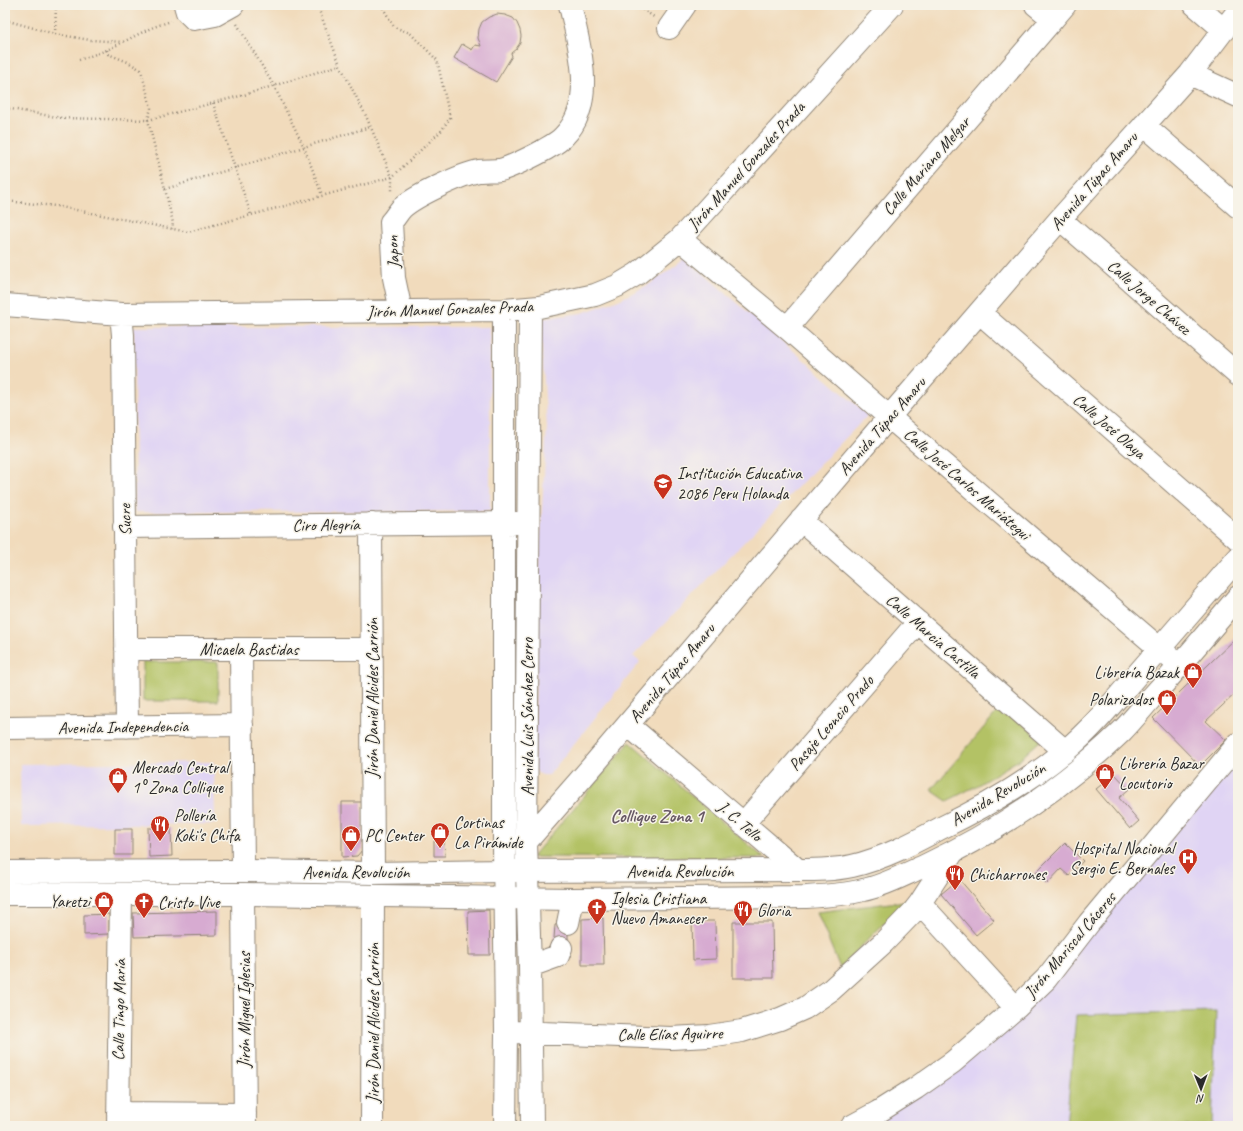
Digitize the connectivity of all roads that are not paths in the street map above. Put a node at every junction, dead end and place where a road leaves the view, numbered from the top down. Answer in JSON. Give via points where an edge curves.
{"nodes":[{"id":1,"x":570,"y":5,"type":"edge"},
{"id":2,"x":685,"y":5,"type":"edge"},
{"id":3,"x":892,"y":5,"type":"edge"},
{"id":4,"x":1036,"y":5,"type":"edge"},
{"id":5,"x":1195,"y":5,"type":"edge"},
{"id":6,"x":230,"y":6,"type":"edge"},
{"id":7,"x":188,"y":10,"type":"edge"},
{"id":8,"x":1238,"y":11,"type":"edge"},
{"id":9,"x":1059,"y":12,"type":"edge"},
{"id":10,"x":669,"y":28,"type":"dead end"},
{"id":11,"x":1224,"y":30,"type":"junction"},
{"id":12,"x":1190,"y":74,"type":"junction"},
{"id":13,"x":1238,"y":96,"type":"edge"},
{"id":14,"x":1144,"y":125,"type":"junction"},
{"id":15,"x":1238,"y":207,"type":"edge"},
{"id":16,"x":1060,"y":219,"type":"junction"},
{"id":17,"x":680,"y":239,"type":"junction"},
{"id":18,"x":5,"y":305,"type":"edge"},
{"id":19,"x":530,"y":308,"type":"junction"},
{"id":20,"x":504,"y":310,"type":"junction"},
{"id":21,"x":401,"y":311,"type":"junction"},
{"id":22,"x":980,"y":313,"type":"junction"},
{"id":23,"x":121,"y":314,"type":"junction"},
{"id":24,"x":787,"y":328,"type":"junction"},
{"id":25,"x":1238,"y":375,"type":"edge"},
{"id":26,"x":889,"y":417,"type":"junction"},
{"id":27,"x":801,"y":520,"type":"junction"},
{"id":28,"x":528,"y":522,"type":"junction"},
{"id":29,"x":504,"y":523,"type":"junction"},
{"id":30,"x":371,"y":524,"type":"junction"},
{"id":31,"x":124,"y":527,"type":"junction"},
{"id":32,"x":1238,"y":539,"type":"edge"},
{"id":33,"x":1238,"y":558,"type":"edge"},
{"id":34,"x":1238,"y":597,"type":"edge"},
{"id":35,"x":918,"y":622,"type":"junction"},
{"id":36,"x":1160,"y":648,"type":"junction"},
{"id":37,"x":126,"y":649,"type":"junction"},
{"id":38,"x":242,"y":649,"type":"junction"},
{"id":39,"x":371,"y":649,"type":"junction"},
{"id":40,"x":1180,"y":666,"type":"junction"},
{"id":41,"x":242,"y":725,"type":"junction"},
{"id":42,"x":628,"y":725,"type":"junction"},
{"id":43,"x":127,"y":727,"type":"junction"},
{"id":44,"x":5,"y":728,"type":"edge"},
{"id":45,"x":1238,"y":744,"type":"edge"},
{"id":46,"x":1065,"y":751,"type":"junction"},
{"id":47,"x":743,"y":824,"type":"junction"},
{"id":48,"x":526,"y":842,"type":"junction"},
{"id":49,"x":953,"y":852,"type":"junction"},
{"id":50,"x":798,"y":870,"type":"junction"},
{"id":51,"x":243,"y":871,"type":"junction"},
{"id":52,"x":504,"y":871,"type":"junction"},
{"id":53,"x":527,"y":871,"type":"junction"},
{"id":54,"x":5,"y":872,"type":"edge"},
{"id":55,"x":373,"y":873,"type":"junction"},
{"id":56,"x":5,"y":894,"type":"edge"},
{"id":57,"x":121,"y":894,"type":"junction"},
{"id":58,"x":244,"y":894,"type":"junction"},
{"id":59,"x":373,"y":897,"type":"junction"},
{"id":60,"x":505,"y":898,"type":"junction"},
{"id":61,"x":528,"y":898,"type":"junction"},
{"id":62,"x":573,"y":899,"type":"junction"},
{"id":63,"x":920,"y":903,"type":"junction"},
{"id":64,"x":568,"y":923,"type":"dead end"},
{"id":65,"x":562,"y":948,"type":"dead end"},
{"id":66,"x":530,"y":966,"type":"junction"},
{"id":67,"x":1016,"y":1008,"type":"junction"},
{"id":68,"x":506,"y":1032,"type":"junction"},
{"id":69,"x":531,"y":1032,"type":"junction"},
{"id":70,"x":118,"y":1120,"type":"edge"},
{"id":71,"x":245,"y":1120,"type":"edge"},
{"id":72,"x":372,"y":1126,"type":"edge"},
{"id":73,"x":505,"y":1126,"type":"edge"},
{"id":74,"x":532,"y":1126,"type":"edge"},
{"id":75,"x":852,"y":1126,"type":"edge"}],
"edges":[{"from":1,"to":21,"type":"street","name":"Japon","via":[[578,38],[584,86],[575,123],[564,137],[538,154],[502,170],[479,171],[465,175],[429,191],[403,207],[391,222],[394,278]]},
{"from":2,"to":10,"type":"street"},
{"from":3,"to":17,"type":"street","name":"Jirón Manuel Gonzales Prada"},
{"from":4,"to":9,"type":"street"},
{"from":5,"to":11,"type":"street"},
{"from":6,"to":7,"type":"street","via":[[215,16],[194,19]]},
{"from":8,"to":11,"type":"street","name":"Avenida Túpac Amaru"},
{"from":9,"to":24,"type":"street","name":"Calle Mariano Melgar"},
{"from":11,"to":12,"type":"street","name":"Avenida Túpac Amaru"},
{"from":12,"to":13,"type":"street"},
{"from":12,"to":14,"type":"street","name":"Avenida Túpac Amaru"},
{"from":14,"to":15,"type":"street"},
{"from":14,"to":16,"type":"street","name":"Avenida Túpac Amaru"},
{"from":16,"to":22,"type":"street","name":"Avenida Túpac Amaru"},
{"from":16,"to":25,"type":"street","name":"Calle Jorge Chávez"},
{"from":17,"to":19,"type":"street","name":"Jirón Manuel Gonzales Prada","via":[[637,274],[617,286],[581,298]]},
{"from":17,"to":24,"type":"street","name":"Calle José Carlos Mariátegui"},
{"from":18,"to":23,"type":"street","name":"Jirón Manuel Gonzales Prada"},
{"from":19,"to":20,"type":"street","name":"Jirón Manuel Gonzales Prada"},
{"from":19,"to":28,"type":"street","name":"Avenida Luis Sánchez Cerro"},
{"from":20,"to":21,"type":"street","name":"Jirón Manuel Gonzales Prada"},
{"from":20,"to":29,"type":"street","name":"Avenida Luis Sánchez Cerro"},
{"from":21,"to":23,"type":"street","name":"Jirón Manuel Gonzales Prada"},
{"from":22,"to":26,"type":"street","name":"Avenida Túpac Amaru"},
{"from":22,"to":32,"type":"street","name":"Calle José Olaya"},
{"from":23,"to":31,"type":"street","name":"Sucre"},
{"from":24,"to":26,"type":"street","name":"Calle José Carlos Mariátegui"},
{"from":26,"to":27,"type":"street","name":"Avenida Túpac Amaru"},
{"from":26,"to":36,"type":"street","name":"Calle José Carlos Mariátegui"},
{"from":27,"to":35,"type":"street","name":"Calle Marcia Castilla"},
{"from":27,"to":42,"type":"street","name":"Avenida Túpac Amaru"},
{"from":28,"to":29,"type":"street","name":"Ciro Alegría"},
{"from":28,"to":48,"type":"street","name":"Avenida Luis Sánchez Cerro"},
{"from":29,"to":30,"type":"street","name":"Ciro Alegría"},
{"from":29,"to":52,"type":"street","name":"Avenida Luis Sánchez Cerro"},
{"from":30,"to":31,"type":"street","name":"Ciro Alegría"},
{"from":30,"to":39,"type":"street","name":"Jirón Daniel Alcides Carrión"},
{"from":31,"to":37,"type":"street","name":"Sucre"},
{"from":33,"to":36,"type":"street","name":"Avenida Revolución"},
{"from":34,"to":40,"type":"street","name":"Avenida Revolución"},
{"from":35,"to":46,"type":"street","name":"Calle Marcia Castilla"},
{"from":35,"to":47,"type":"street","name":"Pasaje Leoncio Prado"},
{"from":36,"to":40,"type":"street","name":"Calle José Carlos Mariátegui"},
{"from":36,"to":46,"type":"street","name":"Avenida Revolución","via":[[1103,714]]},
{"from":37,"to":38,"type":"street","name":"Micaela Bastidas"},
{"from":37,"to":43,"type":"street","name":"Sucre"},
{"from":38,"to":39,"type":"street","name":"Micaela Bastidas"},
{"from":38,"to":41,"type":"street"},
{"from":39,"to":55,"type":"street","name":"Jirón Daniel Alcides Carrión"},
{"from":40,"to":49,"type":"street","name":"Avenida Revolución","via":[[1122,731],[1083,767],[1047,794]]},
{"from":41,"to":43,"type":"street","name":"Avenida Independencia"},
{"from":41,"to":51,"type":"street"},
{"from":42,"to":47,"type":"street","name":"J. C. Tello"},
{"from":42,"to":48,"type":"street","name":"Avenida Túpac Amaru"},
{"from":43,"to":44,"type":"street","name":"Avenida Independencia"},
{"from":45,"to":67,"type":"street","name":"Jirón Mariscal Cáceres","via":[[1089,923],[1046,979]]},
{"from":46,"to":50,"type":"street","name":"Avenida Revolución","via":[[1004,794],[910,844],[852,866]]},
{"from":47,"to":50,"type":"street","name":"J. C. Tello"},
{"from":48,"to":53,"type":"street","name":"Avenida Luis Sánchez Cerro"},
{"from":49,"to":62,"type":"street","name":"Avenida Revolución","via":[[893,880],[864,890],[835,895]]},
{"from":49,"to":63,"type":"street","name":"Calle Elías Aguirre"},
{"from":50,"to":53,"type":"street","name":"Avenida Revolución"},
{"from":51,"to":54,"type":"street","name":"Avenida Revolución"},
{"from":51,"to":55,"type":"street","name":"Avenida Revolución"},
{"from":52,"to":53,"type":"street","name":"Avenida Revolución"},
{"from":52,"to":55,"type":"street","name":"Avenida Revolución"},
{"from":52,"to":60,"type":"street","name":"Avenida Luis Sánchez Cerro"},
{"from":53,"to":61,"type":"street","name":"Avenida Luis Sánchez Cerro"},
{"from":56,"to":57,"type":"street","name":"Avenida Revolución"},
{"from":57,"to":58,"type":"street","name":"Avenida Revolución"},
{"from":57,"to":70,"type":"street","name":"Calle Tingo María"},
{"from":58,"to":59,"type":"street","name":"Avenida Revolución"},
{"from":58,"to":71,"type":"street","name":"Jirón Miguel Iglesias"},
{"from":59,"to":60,"type":"street","name":"Avenida Revolución"},
{"from":59,"to":72,"type":"street","name":"Jirón Daniel Alcides Carrión"},
{"from":60,"to":61,"type":"street","name":"Avenida Revolución"},
{"from":60,"to":68,"type":"street","name":"Avenida Luis Sánchez Cerro"},
{"from":61,"to":62,"type":"street","name":"Avenida Revolución"},
{"from":61,"to":66,"type":"street","name":"Avenida Luis Sánchez Cerro"},
{"from":62,"to":64,"type":"street"},
{"from":63,"to":67,"type":"street"},
{"from":63,"to":69,"type":"street","name":"Calle Elías Aguirre","via":[[884,942],[831,990],[805,1008],[780,1019],[742,1031],[671,1038]]},
{"from":65,"to":66,"type":"street","via":[[558,956]]},
{"from":66,"to":69,"type":"street","name":"Avenida Luis Sánchez Cerro"},
{"from":67,"to":75,"type":"street","name":"Jirón Mariscal Cáceres","via":[[953,1062],[897,1100]]},
{"from":68,"to":69,"type":"street","name":"Calle Elías Aguirre"},
{"from":68,"to":73,"type":"street","name":"Avenida Luis Sánchez Cerro"},
{"from":69,"to":74,"type":"street","name":"Avenida Luis Sánchez Cerro"},
{"from":70,"to":71,"type":"street"}]}
